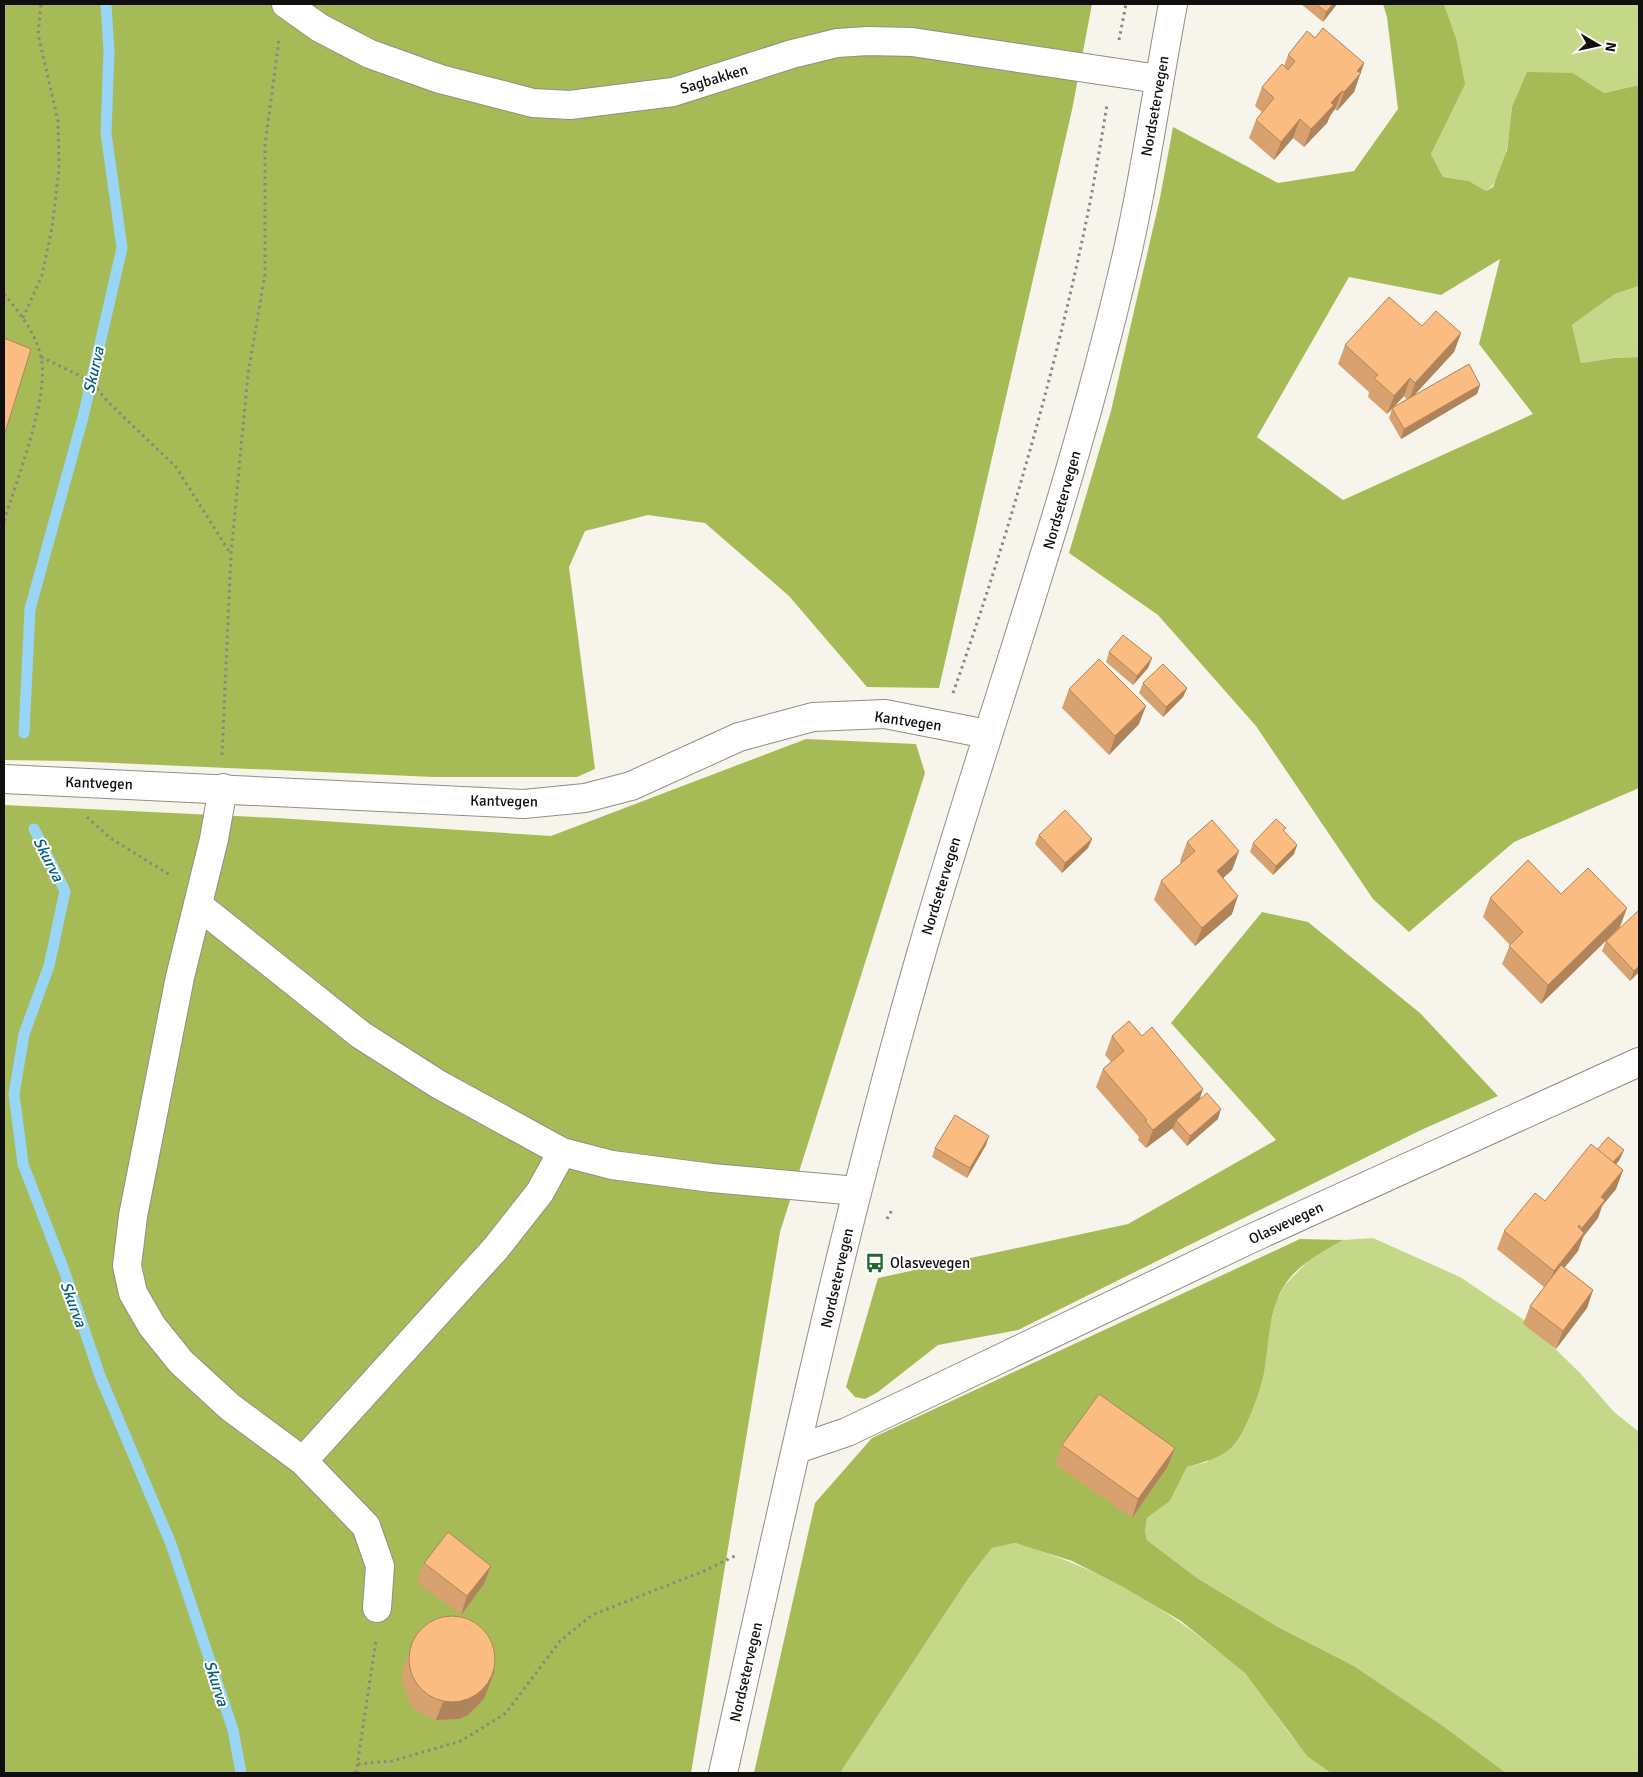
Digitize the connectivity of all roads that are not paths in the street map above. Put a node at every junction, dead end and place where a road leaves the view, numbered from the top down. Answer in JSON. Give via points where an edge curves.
{"nodes":[{"id":1,"x":287,"y":4,"type":"edge"},
{"id":2,"x":1173,"y":4,"type":"edge"},
{"id":3,"x":1159,"y":79,"type":"junction"},
{"id":4,"x":987,"y":734,"type":"junction"},
{"id":5,"x":4,"y":779,"type":"edge"},
{"id":6,"x":223,"y":788,"type":"junction"},
{"id":7,"x":198,"y":905,"type":"junction"},
{"id":8,"x":1639,"y":1062,"type":"edge"},
{"id":9,"x":562,"y":1152,"type":"junction"},
{"id":10,"x":857,"y":1191,"type":"junction"},
{"id":11,"x":798,"y":1449,"type":"junction"},
{"id":12,"x":303,"y":1460,"type":"junction"},
{"id":13,"x":377,"y":1608,"type":"road end"},
{"id":14,"x":723,"y":1773,"type":"edge"}],
"edges":[{"from":1,"to":3,"type":"street","name":"Sagbakken","via":[[320,28],[370,54],[440,78],[533,103],[579,104],[673,92],[792,54],[837,43],[868,41],[912,42]]},
{"from":2,"to":3,"type":"street","name":"Nordsetervegen"},
{"from":3,"to":4,"type":"street","name":"Nordsetervegen","via":[[1120,287],[1033,596]]},
{"from":4,"to":6,"type":"street","name":"Kantvegen","via":[[886,714],[813,717],[739,736],[631,786],[585,798],[524,804]]},
{"from":4,"to":10,"type":"street","name":"Nordsetervegen","via":[[918,965]]},
{"from":5,"to":6,"type":"street","name":"Kantvegen"},
{"from":6,"to":7,"type":"street"},
{"from":7,"to":9,"type":"street","via":[[361,1035],[438,1084]]},
{"from":7,"to":12,"type":"street","via":[[180,978],[133,1216],[127,1266],[133,1293],[152,1326],[181,1362],[230,1407]]},
{"from":8,"to":11,"type":"street","name":"Olasvevegen","via":[[1248,1240],[847,1432]]},
{"from":9,"to":10,"type":"street","via":[[612,1165]]},
{"from":9,"to":12,"type":"street","via":[[540,1192],[496,1248]]},
{"from":10,"to":11,"type":"street","name":"Nordsetervegen"},
{"from":11,"to":14,"type":"street","name":"Nordsetervegen"},
{"from":12,"to":13,"type":"street","via":[[366,1526],[380,1566]]}]}
